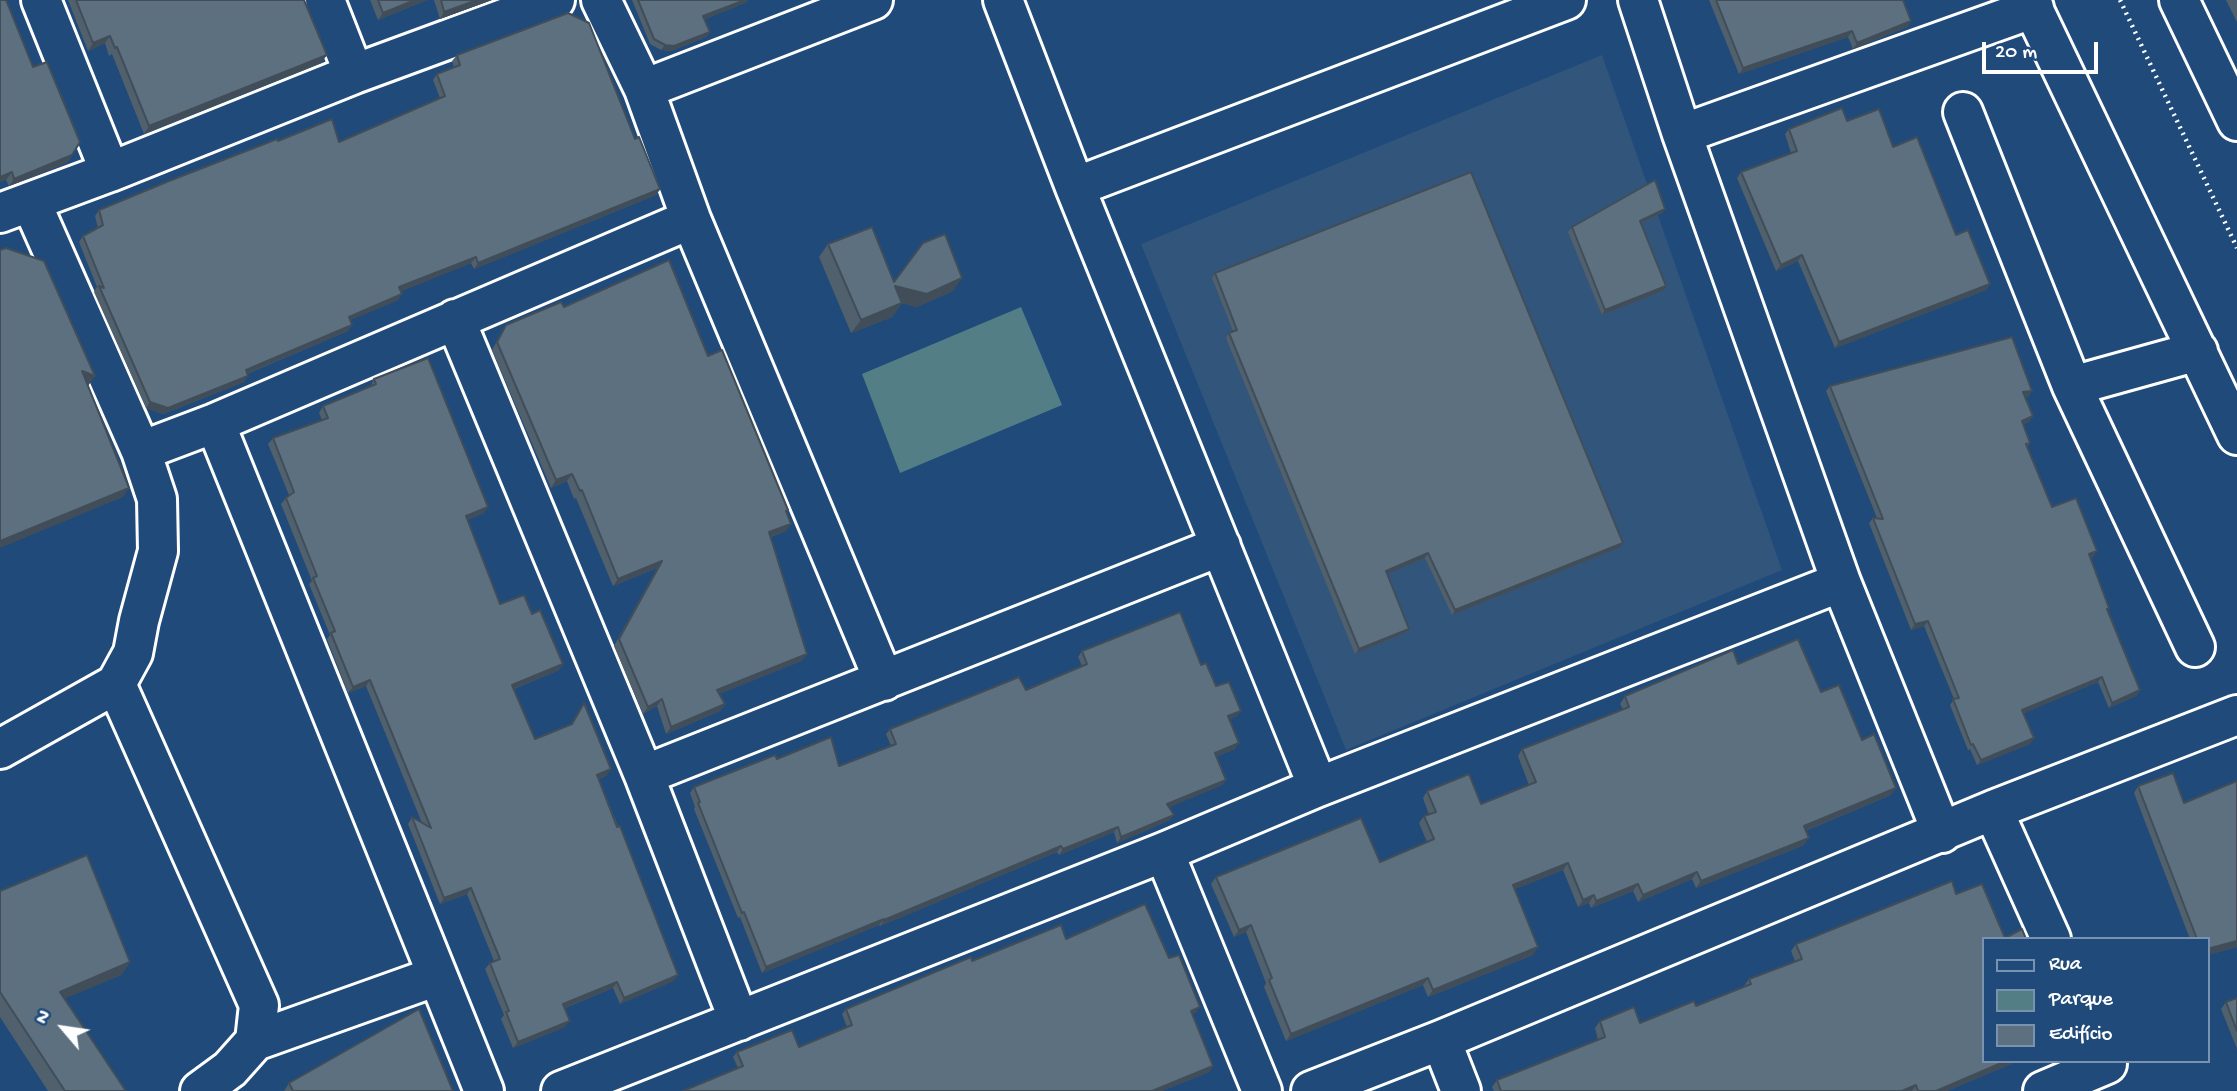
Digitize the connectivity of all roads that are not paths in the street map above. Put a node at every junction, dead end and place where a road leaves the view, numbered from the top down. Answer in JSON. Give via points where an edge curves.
{"nodes":[{"id":1,"x":41,"y":0,"type":"edge"},
{"id":2,"x":325,"y":0,"type":"edge"},
{"id":3,"x":555,"y":0,"type":"edge"},
{"id":4,"x":601,"y":0,"type":"edge"},
{"id":5,"x":873,"y":0,"type":"edge"},
{"id":6,"x":1003,"y":0,"type":"edge"},
{"id":7,"x":1566,"y":0,"type":"edge"},
{"id":8,"x":1638,"y":0,"type":"edge"},
{"id":9,"x":2179,"y":0,"type":"edge"},
{"id":10,"x":2031,"y":4,"type":"edge"},
{"id":11,"x":354,"y":74,"type":"junction"},
{"id":12,"x":643,"y":89,"type":"junction"},
{"id":13,"x":2232,"y":97,"type":"edge"},
{"id":14,"x":1963,"y":112,"type":"dead end"},
{"id":15,"x":1682,"y":134,"type":"junction"},
{"id":16,"x":110,"y":172,"type":"junction"},
{"id":17,"x":1076,"y":187,"type":"junction"},
{"id":18,"x":16,"y":208,"type":"edge"},
{"id":19,"x":691,"y":219,"type":"junction"},
{"id":20,"x":455,"y":319,"type":"junction"},
{"id":21,"x":2198,"y":351,"type":"junction"},
{"id":22,"x":2072,"y":386,"type":"junction"},
{"id":23,"x":215,"y":423,"type":"junction"},
{"id":24,"x":2237,"y":435,"type":"edge"},
{"id":25,"x":141,"y":451,"type":"junction"},
{"id":26,"x":1221,"y":546,"type":"junction"},
{"id":27,"x":1841,"y":582,"type":"junction"},
{"id":28,"x":2195,"y":647,"type":"dead end"},
{"id":29,"x":884,"y":681,"type":"junction"},
{"id":30,"x":116,"y":684,"type":"junction"},
{"id":31,"x":2237,"y":715,"type":"edge"},
{"id":32,"x":0,"y":749,"type":"edge"},
{"id":33,"x":644,"y":775,"type":"junction"},
{"id":34,"x":1318,"y":787,"type":"junction"},
{"id":35,"x":1993,"y":810,"type":"junction"},
{"id":36,"x":1942,"y":833,"type":"junction"},
{"id":37,"x":1164,"y":852,"type":"junction"},
{"id":38,"x":2050,"y":937,"type":"edge"},
{"id":39,"x":437,"y":976,"type":"junction"},
{"id":40,"x":739,"y":1021,"type":"junction"},
{"id":41,"x":1441,"y":1040,"type":"junction"},
{"id":42,"x":255,"y":1041,"type":"junction"},
{"id":43,"x":2113,"y":1072,"type":"edge"},
{"id":44,"x":200,"y":1091,"type":"edge"},
{"id":45,"x":484,"y":1091,"type":"edge"},
{"id":46,"x":561,"y":1091,"type":"edge"},
{"id":47,"x":1262,"y":1091,"type":"edge"},
{"id":48,"x":1311,"y":1091,"type":"edge"},
{"id":49,"x":1461,"y":1091,"type":"edge"},
{"id":50,"x":2043,"y":1091,"type":"edge"}],
"edges":[{"from":1,"to":16,"type":"street"},
{"from":2,"to":11,"type":"street"},
{"from":3,"to":11,"type":"street"},
{"from":4,"to":12,"type":"street"},
{"from":5,"to":12,"type":"street"},
{"from":6,"to":17,"type":"street"},
{"from":7,"to":17,"type":"street"},
{"from":8,"to":15,"type":"street"},
{"from":9,"to":13,"type":"street"},
{"from":10,"to":15,"type":"street"},
{"from":10,"to":21,"type":"street"},
{"from":11,"to":16,"type":"street"},
{"from":12,"to":19,"type":"street"},
{"from":14,"to":22,"type":"street"},
{"from":15,"to":27,"type":"street"},
{"from":16,"to":18,"type":"street"},
{"from":17,"to":26,"type":"street"},
{"from":18,"to":25,"type":"street"},
{"from":19,"to":20,"type":"street"},
{"from":19,"to":29,"type":"street"},
{"from":20,"to":23,"type":"street"},
{"from":20,"to":33,"type":"street"},
{"from":21,"to":22,"type":"street"},
{"from":21,"to":24,"type":"street"},
{"from":22,"to":28,"type":"street"},
{"from":23,"to":25,"type":"street"},
{"from":23,"to":39,"type":"street"},
{"from":25,"to":30,"type":"street","via":[[157,499],[158,551],[133,653]]},
{"from":26,"to":29,"type":"street"},
{"from":26,"to":34,"type":"street"},
{"from":27,"to":34,"type":"street"},
{"from":27,"to":36,"type":"street"},
{"from":29,"to":33,"type":"street"},
{"from":30,"to":32,"type":"street"},
{"from":30,"to":42,"type":"street","via":[[259,1005]]},
{"from":31,"to":35,"type":"street"},
{"from":33,"to":40,"type":"street"},
{"from":34,"to":37,"type":"street"},
{"from":35,"to":36,"type":"street"},
{"from":35,"to":38,"type":"street"},
{"from":36,"to":41,"type":"street"},
{"from":37,"to":40,"type":"street"},
{"from":37,"to":47,"type":"street"},
{"from":39,"to":42,"type":"street"},
{"from":39,"to":45,"type":"street"},
{"from":40,"to":46,"type":"street"},
{"from":41,"to":48,"type":"street"},
{"from":41,"to":49,"type":"street"},
{"from":42,"to":44,"type":"street","via":[[230,1069]]},
{"from":43,"to":50,"type":"street"}]}
